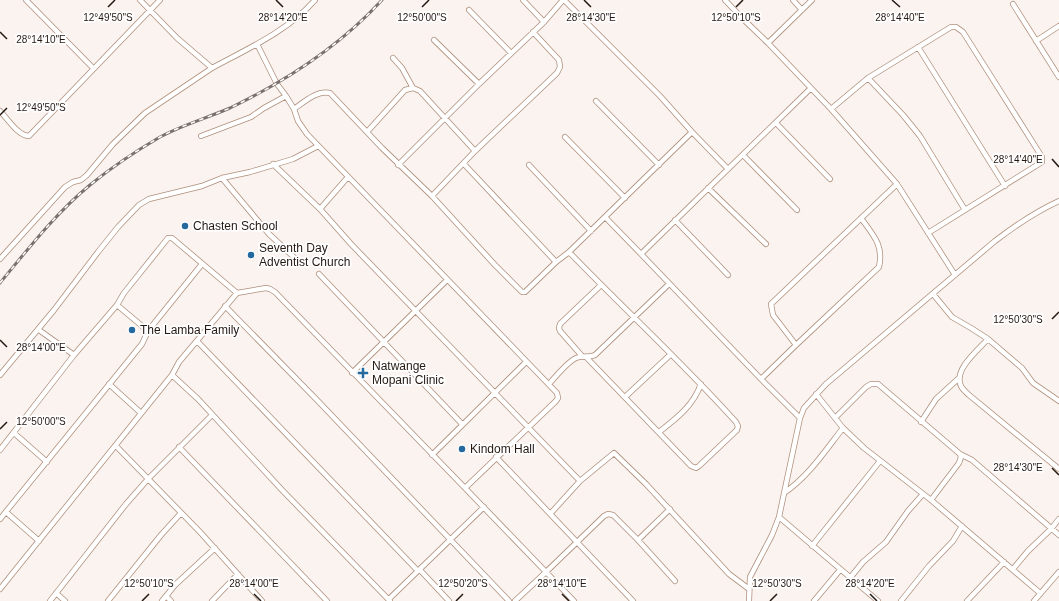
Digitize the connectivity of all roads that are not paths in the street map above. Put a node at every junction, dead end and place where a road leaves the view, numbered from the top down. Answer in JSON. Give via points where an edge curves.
{"nodes":[{"id":1,"x":26,"y":0,"type":"edge"},
{"id":2,"x":140,"y":0,"type":"edge"},
{"id":3,"x":160,"y":0,"type":"edge"},
{"id":4,"x":315,"y":0,"type":"edge"},
{"id":5,"x":523,"y":0,"type":"edge"},
{"id":6,"x":563,"y":0,"type":"edge"},
{"id":7,"x":725,"y":0,"type":"edge"},
{"id":8,"x":793,"y":0,"type":"edge"},
{"id":9,"x":812,"y":0,"type":"edge"},
{"id":10,"x":1013,"y":4,"type":"dead end"},
{"id":11,"x":150,"y":9,"type":"junction"},
{"id":12,"x":469,"y":10,"type":"dead end"},
{"id":13,"x":802,"y":10,"type":"junction"},
{"id":14,"x":544,"y":22,"type":"junction"},
{"id":15,"x":1059,"y":26,"type":"edge"},
{"id":16,"x":533,"y":32,"type":"junction"},
{"id":17,"x":434,"y":40,"type":"dead end"},
{"id":18,"x":1036,"y":41,"type":"junction"},
{"id":19,"x":768,"y":43,"type":"junction"},
{"id":20,"x":257,"y":44,"type":"junction"},
{"id":21,"x":918,"y":47,"type":"junction"},
{"id":22,"x":511,"y":53,"type":"junction"},
{"id":23,"x":393,"y":58,"type":"dead end"},
{"id":24,"x":93,"y":68,"type":"junction"},
{"id":25,"x":212,"y":68,"type":"junction"},
{"id":26,"x":1059,"y":77,"type":"edge"},
{"id":27,"x":868,"y":78,"type":"junction"},
{"id":28,"x":479,"y":84,"type":"junction"},
{"id":29,"x":413,"y":88,"type":"junction"},
{"id":30,"x":811,"y":88,"type":"junction"},
{"id":31,"x":286,"y":96,"type":"junction"},
{"id":32,"x":596,"y":101,"type":"dead end"},
{"id":33,"x":294,"y":109,"type":"junction"},
{"id":34,"x":831,"y":110,"type":"junction"},
{"id":35,"x":0,"y":111,"type":"edge"},
{"id":36,"x":445,"y":119,"type":"junction"},
{"id":37,"x":776,"y":123,"type":"junction"},
{"id":38,"x":367,"y":132,"type":"junction"},
{"id":39,"x":692,"y":132,"type":"junction"},
{"id":40,"x":201,"y":136,"type":"dead end"},
{"id":41,"x":565,"y":137,"type":"dead end"},
{"id":42,"x":318,"y":146,"type":"junction"},
{"id":43,"x":475,"y":151,"type":"junction"},
{"id":44,"x":743,"y":155,"type":"junction"},
{"id":45,"x":273,"y":164,"type":"junction"},
{"id":46,"x":464,"y":164,"type":"junction"},
{"id":47,"x":398,"y":165,"type":"junction"},
{"id":48,"x":529,"y":165,"type":"dead end"},
{"id":49,"x":659,"y":165,"type":"junction"},
{"id":50,"x":728,"y":169,"type":"junction"},
{"id":51,"x":348,"y":177,"type":"junction"},
{"id":52,"x":222,"y":178,"type":"junction"},
{"id":53,"x":830,"y":179,"type":"dead end"},
{"id":54,"x":897,"y":184,"type":"junction"},
{"id":55,"x":1005,"y":186,"type":"junction"},
{"id":56,"x":708,"y":188,"type":"junction"},
{"id":57,"x":432,"y":196,"type":"junction"},
{"id":58,"x":625,"y":198,"type":"junction"},
{"id":59,"x":1059,"y":201,"type":"edge"},
{"id":60,"x":320,"y":209,"type":"junction"},
{"id":61,"x":797,"y":210,"type":"dead end"},
{"id":62,"x":965,"y":210,"type":"junction"},
{"id":63,"x":605,"y":217,"type":"junction"},
{"id":64,"x":861,"y":218,"type":"junction"},
{"id":65,"x":675,"y":220,"type":"junction"},
{"id":66,"x":590,"y":231,"type":"junction"},
{"id":67,"x":928,"y":233,"type":"junction"},
{"id":68,"x":766,"y":244,"type":"dead end"},
{"id":69,"x":570,"y":252,"type":"junction"},
{"id":70,"x":641,"y":254,"type":"junction"},
{"id":71,"x":0,"y":259,"type":"edge"},
{"id":72,"x":298,"y":261,"type":"dead end"},
{"id":73,"x":556,"y":262,"type":"junction"},
{"id":74,"x":202,"y":264,"type":"junction"},
{"id":75,"x":319,"y":274,"type":"dead end"},
{"id":76,"x":955,"y":275,"type":"junction"},
{"id":77,"x":728,"y":276,"type":"dead end"},
{"id":78,"x":446,"y":280,"type":"junction"},
{"id":79,"x":669,"y":284,"type":"junction"},
{"id":80,"x":601,"y":285,"type":"junction"},
{"id":81,"x":237,"y":293,"type":"junction"},
{"id":82,"x":933,"y":294,"type":"junction"},
{"id":83,"x":117,"y":305,"type":"junction"},
{"id":84,"x":225,"y":306,"type":"junction"},
{"id":85,"x":416,"y":312,"type":"junction"},
{"id":86,"x":635,"y":318,"type":"junction"},
{"id":87,"x":39,"y":330,"type":"junction"},
{"id":88,"x":148,"y":331,"type":"junction"},
{"id":89,"x":988,"y":339,"type":"junction"},
{"id":90,"x":197,"y":341,"type":"junction"},
{"id":91,"x":384,"y":342,"type":"junction"},
{"id":92,"x":796,"y":345,"type":"junction"},
{"id":93,"x":74,"y":355,"type":"junction"},
{"id":94,"x":670,"y":355,"type":"junction"},
{"id":95,"x":584,"y":357,"type":"junction"},
{"id":96,"x":526,"y":362,"type":"junction"},
{"id":97,"x":352,"y":373,"type":"junction"},
{"id":98,"x":0,"y":375,"type":"edge"},
{"id":99,"x":172,"y":375,"type":"junction"},
{"id":100,"x":959,"y":378,"type":"junction"},
{"id":101,"x":761,"y":379,"type":"junction"},
{"id":102,"x":109,"y":384,"type":"junction"},
{"id":103,"x":548,"y":384,"type":"junction"},
{"id":104,"x":701,"y":384,"type":"junction"},
{"id":105,"x":495,"y":393,"type":"junction"},
{"id":106,"x":816,"y":394,"type":"junction"},
{"id":107,"x":625,"y":398,"type":"junction"},
{"id":108,"x":1059,"y":401,"type":"edge"},
{"id":109,"x":141,"y":413,"type":"junction"},
{"id":110,"x":212,"y":415,"type":"junction"},
{"id":111,"x":800,"y":418,"type":"junction"},
{"id":112,"x":835,"y":418,"type":"junction"},
{"id":113,"x":921,"y":422,"type":"junction"},
{"id":114,"x":462,"y":424,"type":"junction"},
{"id":115,"x":528,"y":428,"type":"junction"},
{"id":116,"x":843,"y":428,"type":"junction"},
{"id":117,"x":659,"y":432,"type":"junction"},
{"id":118,"x":14,"y":434,"type":"junction"},
{"id":119,"x":116,"y":446,"type":"junction"},
{"id":120,"x":180,"y":447,"type":"junction"},
{"id":121,"x":0,"y":450,"type":"edge"},
{"id":122,"x":960,"y":454,"type":"junction"},
{"id":123,"x":432,"y":455,"type":"junction"},
{"id":124,"x":496,"y":457,"type":"junction"},
{"id":125,"x":880,"y":461,"type":"junction"},
{"id":126,"x":47,"y":462,"type":"junction"},
{"id":127,"x":1059,"y":469,"type":"edge"},
{"id":128,"x":148,"y":480,"type":"junction"},
{"id":129,"x":580,"y":481,"type":"junction"},
{"id":130,"x":465,"y":488,"type":"junction"},
{"id":131,"x":784,"y":493,"type":"junction"},
{"id":132,"x":923,"y":494,"type":"junction"},
{"id":133,"x":931,"y":500,"type":"junction"},
{"id":134,"x":484,"y":507,"type":"junction"},
{"id":135,"x":670,"y":510,"type":"junction"},
{"id":136,"x":6,"y":512,"type":"junction"},
{"id":137,"x":181,"y":513,"type":"junction"},
{"id":138,"x":551,"y":513,"type":"junction"},
{"id":139,"x":779,"y":517,"type":"junction"},
{"id":140,"x":0,"y":519,"type":"edge"},
{"id":141,"x":1059,"y":519,"type":"edge"},
{"id":142,"x":962,"y":526,"type":"junction"},
{"id":143,"x":1051,"y":529,"type":"junction"},
{"id":144,"x":1059,"y":535,"type":"edge"},
{"id":145,"x":450,"y":539,"type":"junction"},
{"id":146,"x":638,"y":540,"type":"junction"},
{"id":147,"x":39,"y":541,"type":"junction"},
{"id":148,"x":577,"y":542,"type":"junction"},
{"id":149,"x":812,"y":546,"type":"junction"},
{"id":150,"x":215,"y":548,"type":"junction"},
{"id":151,"x":1004,"y":562,"type":"junction"},
{"id":152,"x":1013,"y":569,"type":"junction"},
{"id":153,"x":840,"y":570,"type":"junction"},
{"id":154,"x":419,"y":571,"type":"junction"},
{"id":155,"x":546,"y":572,"type":"junction"},
{"id":156,"x":1059,"y":572,"type":"edge"},
{"id":157,"x":238,"y":574,"type":"junction"},
{"id":158,"x":850,"y":578,"type":"junction"},
{"id":159,"x":675,"y":581,"type":"dead end"},
{"id":160,"x":0,"y":589,"type":"edge"},
{"id":161,"x":749,"y":589,"type":"junction"},
{"id":162,"x":56,"y":593,"type":"junction"},
{"id":163,"x":1040,"y":593,"type":"junction"},
{"id":164,"x":166,"y":596,"type":"junction"},
{"id":165,"x":390,"y":600,"type":"edge"},
{"id":166,"x":50,"y":601,"type":"edge"},
{"id":167,"x":65,"y":601,"type":"edge"},
{"id":168,"x":108,"y":601,"type":"edge"},
{"id":169,"x":162,"y":601,"type":"edge"},
{"id":170,"x":171,"y":601,"type":"edge"},
{"id":171,"x":212,"y":601,"type":"edge"},
{"id":172,"x":262,"y":601,"type":"edge"},
{"id":173,"x":327,"y":601,"type":"edge"},
{"id":174,"x":449,"y":601,"type":"edge"},
{"id":175,"x":509,"y":601,"type":"edge"},
{"id":176,"x":515,"y":601,"type":"edge"},
{"id":177,"x":574,"y":601,"type":"edge"},
{"id":178,"x":633,"y":601,"type":"edge"},
{"id":179,"x":749,"y":601,"type":"edge"},
{"id":180,"x":814,"y":601,"type":"edge"},
{"id":181,"x":878,"y":601,"type":"edge"},
{"id":182,"x":901,"y":601,"type":"edge"},
{"id":183,"x":967,"y":601,"type":"edge"},
{"id":184,"x":1034,"y":601,"type":"edge"}],
"edges":[{"from":1,"to":24,"type":"street"},
{"from":2,"to":11,"type":"street"},
{"from":3,"to":11,"type":"street"},
{"from":4,"to":20,"type":"street","via":[[287,25]]},
{"from":5,"to":14,"type":"street"},
{"from":6,"to":14,"type":"street"},
{"from":6,"to":39,"type":"street","via":[[660,96]]},
{"from":7,"to":19,"type":"street"},
{"from":8,"to":13,"type":"street"},
{"from":9,"to":13,"type":"street"},
{"from":10,"to":18,"type":"street"},
{"from":11,"to":24,"type":"street"},
{"from":11,"to":25,"type":"street","via":[[177,38]]},
{"from":12,"to":22,"type":"street"},
{"from":13,"to":19,"type":"street"},
{"from":14,"to":16,"type":"street"},
{"from":15,"to":18,"type":"street"},
{"from":16,"to":22,"type":"street"},
{"from":16,"to":43,"type":"street","via":[[559,60],[560,67],[557,73]]},
{"from":17,"to":28,"type":"street"},
{"from":18,"to":26,"type":"street"},
{"from":19,"to":30,"type":"street"},
{"from":20,"to":25,"type":"street"},
{"from":20,"to":31,"type":"street","via":[[277,84]]},
{"from":21,"to":27,"type":"street"},
{"from":21,"to":55,"type":"street"},
{"from":21,"to":55,"type":"street","via":[[951,27],[961,29],[1042,156],[1042,162]]},
{"from":22,"to":28,"type":"street"},
{"from":23,"to":29,"type":"street"},
{"from":24,"to":35,"type":"street","via":[[29,136],[18,131]]},
{"from":25,"to":71,"type":"street","via":[[145,114],[87,175],[65,187]]},
{"from":27,"to":34,"type":"street"},
{"from":27,"to":62,"type":"street","via":[[920,136]]},
{"from":28,"to":36,"type":"street"},
{"from":29,"to":36,"type":"street","via":[[420,91]]},
{"from":29,"to":38,"type":"street","via":[[405,90]]},
{"from":30,"to":34,"type":"street"},
{"from":30,"to":37,"type":"street"},
{"from":31,"to":33,"type":"street"},
{"from":31,"to":40,"type":"street","via":[[251,117]]},
{"from":32,"to":49,"type":"street"},
{"from":33,"to":38,"type":"street","via":[[317,94],[330,93]]},
{"from":33,"to":42,"type":"street","via":[[298,121]]},
{"from":34,"to":54,"type":"street"},
{"from":36,"to":43,"type":"street"},
{"from":36,"to":47,"type":"street"},
{"from":37,"to":44,"type":"street"},
{"from":37,"to":53,"type":"street"},
{"from":38,"to":47,"type":"street"},
{"from":39,"to":49,"type":"street"},
{"from":39,"to":50,"type":"street"},
{"from":41,"to":58,"type":"street"},
{"from":42,"to":45,"type":"street","via":[[293,159]]},
{"from":42,"to":51,"type":"street"},
{"from":43,"to":46,"type":"street"},
{"from":44,"to":50,"type":"street"},
{"from":44,"to":61,"type":"street"},
{"from":45,"to":52,"type":"street"},
{"from":45,"to":60,"type":"street"},
{"from":46,"to":57,"type":"street"},
{"from":46,"to":73,"type":"street"},
{"from":47,"to":57,"type":"street"},
{"from":48,"to":66,"type":"street"},
{"from":49,"to":58,"type":"street"},
{"from":50,"to":56,"type":"street"},
{"from":51,"to":60,"type":"street"},
{"from":51,"to":78,"type":"street"},
{"from":52,"to":72,"type":"street","via":[[269,234]]},
{"from":52,"to":87,"type":"street","via":[[202,186],[149,199],[139,205],[98,252]]},
{"from":54,"to":64,"type":"street"},
{"from":54,"to":67,"type":"street"},
{"from":55,"to":62,"type":"street"},
{"from":56,"to":65,"type":"street"},
{"from":56,"to":68,"type":"street"},
{"from":57,"to":73,"type":"street","via":[[489,260],[522,292],[529,290]]},
{"from":58,"to":63,"type":"street"},
{"from":59,"to":76,"type":"street","via":[[1020,222]]},
{"from":60,"to":85,"type":"street"},
{"from":62,"to":67,"type":"street"},
{"from":63,"to":66,"type":"street"},
{"from":63,"to":70,"type":"street"},
{"from":64,"to":92,"type":"street","via":[[880,246],[880,267]]},
{"from":64,"to":92,"type":"street","via":[[771,304],[773,315]]},
{"from":65,"to":70,"type":"street"},
{"from":65,"to":77,"type":"street"},
{"from":66,"to":69,"type":"street"},
{"from":67,"to":76,"type":"street"},
{"from":69,"to":73,"type":"street"},
{"from":69,"to":80,"type":"street"},
{"from":70,"to":79,"type":"street"},
{"from":74,"to":81,"type":"street"},
{"from":74,"to":83,"type":"street","via":[[172,238],[168,238],[124,292]]},
{"from":74,"to":88,"type":"street"},
{"from":75,"to":91,"type":"street"},
{"from":76,"to":82,"type":"street"},
{"from":78,"to":85,"type":"street"},
{"from":78,"to":96,"type":"street"},
{"from":79,"to":86,"type":"street"},
{"from":79,"to":101,"type":"street"},
{"from":80,"to":86,"type":"street"},
{"from":80,"to":95,"type":"street","via":[[560,324],[559,328]]},
{"from":81,"to":84,"type":"street"},
{"from":81,"to":97,"type":"street","via":[[266,288],[275,292]]},
{"from":82,"to":89,"type":"street","via":[[952,317]]},
{"from":82,"to":106,"type":"street"},
{"from":83,"to":88,"type":"street"},
{"from":83,"to":93,"type":"street"},
{"from":84,"to":90,"type":"street"},
{"from":84,"to":145,"type":"street"},
{"from":85,"to":91,"type":"street"},
{"from":85,"to":105,"type":"street"},
{"from":86,"to":94,"type":"street"},
{"from":86,"to":95,"type":"street","via":[[595,355]]},
{"from":87,"to":93,"type":"street"},
{"from":87,"to":98,"type":"street"},
{"from":88,"to":102,"type":"street","via":[[142,344]]},
{"from":89,"to":100,"type":"street","via":[[963,367]]},
{"from":89,"to":108,"type":"street","via":[[1022,368],[1033,383]]},
{"from":90,"to":99,"type":"street","via":[[179,362]]},
{"from":90,"to":154,"type":"street"},
{"from":91,"to":97,"type":"street"},
{"from":91,"to":114,"type":"street"},
{"from":92,"to":101,"type":"street"},
{"from":93,"to":118,"type":"street"},
{"from":94,"to":104,"type":"street"},
{"from":94,"to":107,"type":"street"},
{"from":95,"to":103,"type":"street","via":[[576,358]]},
{"from":95,"to":107,"type":"street"},
{"from":96,"to":103,"type":"street"},
{"from":96,"to":105,"type":"street"},
{"from":97,"to":123,"type":"street"},
{"from":99,"to":109,"type":"street"},
{"from":99,"to":110,"type":"street"},
{"from":100,"to":113,"type":"street","via":[[936,399]]},
{"from":100,"to":127,"type":"street","via":[[961,386],[970,395]]},
{"from":101,"to":111,"type":"street"},
{"from":102,"to":109,"type":"street"},
{"from":102,"to":126,"type":"street"},
{"from":103,"to":115,"type":"street","via":[[557,393],[558,398]]},
{"from":104,"to":117,"type":"street","via":[[694,400]]},
{"from":104,"to":117,"type":"street","via":[[736,422],[737,430],[696,468],[691,466]]},
{"from":105,"to":114,"type":"street"},
{"from":105,"to":115,"type":"street"},
{"from":106,"to":111,"type":"street","via":[[804,408]]},
{"from":106,"to":112,"type":"street"},
{"from":107,"to":117,"type":"street"},
{"from":109,"to":119,"type":"street"},
{"from":110,"to":120,"type":"street"},
{"from":110,"to":165,"type":"street"},
{"from":111,"to":131,"type":"street"},
{"from":112,"to":113,"type":"street","via":[[866,387],[878,384]]},
{"from":112,"to":116,"type":"street"},
{"from":113,"to":122,"type":"street"},
{"from":114,"to":123,"type":"street"},
{"from":115,"to":124,"type":"street"},
{"from":115,"to":129,"type":"street"},
{"from":116,"to":125,"type":"street"},
{"from":116,"to":131,"type":"street","via":[[816,464],[793,488]]},
{"from":118,"to":121,"type":"street"},
{"from":118,"to":126,"type":"street"},
{"from":119,"to":128,"type":"street"},
{"from":119,"to":147,"type":"street"},
{"from":120,"to":128,"type":"street"},
{"from":120,"to":173,"type":"street"},
{"from":122,"to":133,"type":"street","via":[[954,470]]},
{"from":122,"to":143,"type":"street","via":[[972,460]]},
{"from":123,"to":130,"type":"street"},
{"from":124,"to":130,"type":"street"},
{"from":124,"to":138,"type":"street"},
{"from":125,"to":132,"type":"street"},
{"from":125,"to":149,"type":"street"},
{"from":126,"to":136,"type":"street"},
{"from":128,"to":137,"type":"street"},
{"from":128,"to":162,"type":"street"},
{"from":129,"to":135,"type":"street","via":[[614,452]]},
{"from":129,"to":138,"type":"street"},
{"from":130,"to":134,"type":"street"},
{"from":131,"to":139,"type":"street"},
{"from":132,"to":133,"type":"street"},
{"from":132,"to":158,"type":"street","via":[[886,542],[863,562]]},
{"from":133,"to":142,"type":"street"},
{"from":134,"to":145,"type":"street"},
{"from":134,"to":155,"type":"street"},
{"from":135,"to":146,"type":"street"},
{"from":135,"to":161,"type":"street","via":[[729,574]]},
{"from":136,"to":140,"type":"street"},
{"from":136,"to":147,"type":"street"},
{"from":137,"to":150,"type":"street"},
{"from":137,"to":168,"type":"street"},
{"from":138,"to":148,"type":"street"},
{"from":139,"to":149,"type":"street"},
{"from":139,"to":161,"type":"street","via":[[750,577]]},
{"from":141,"to":143,"type":"street"},
{"from":142,"to":151,"type":"street"},
{"from":142,"to":182,"type":"street","via":[[953,541]]},
{"from":143,"to":144,"type":"street"},
{"from":143,"to":152,"type":"street"},
{"from":145,"to":154,"type":"street"},
{"from":145,"to":175,"type":"street"},
{"from":146,"to":148,"type":"street","via":[[613,515],[608,514]]},
{"from":146,"to":159,"type":"street"},
{"from":147,"to":160,"type":"street"},
{"from":148,"to":155,"type":"street"},
{"from":148,"to":178,"type":"street"},
{"from":149,"to":153,"type":"street"},
{"from":150,"to":157,"type":"street"},
{"from":150,"to":164,"type":"street"},
{"from":151,"to":152,"type":"street"},
{"from":151,"to":183,"type":"street"},
{"from":152,"to":163,"type":"street"},
{"from":153,"to":158,"type":"street"},
{"from":153,"to":180,"type":"street"},
{"from":154,"to":165,"type":"street"},
{"from":154,"to":174,"type":"street"},
{"from":155,"to":176,"type":"street"},
{"from":155,"to":177,"type":"street"},
{"from":156,"to":163,"type":"street"},
{"from":157,"to":171,"type":"street"},
{"from":157,"to":172,"type":"street"},
{"from":158,"to":181,"type":"street"},
{"from":161,"to":179,"type":"street"},
{"from":162,"to":166,"type":"street"},
{"from":162,"to":167,"type":"street"},
{"from":163,"to":184,"type":"street"},
{"from":164,"to":169,"type":"street"},
{"from":164,"to":170,"type":"street"}]}
